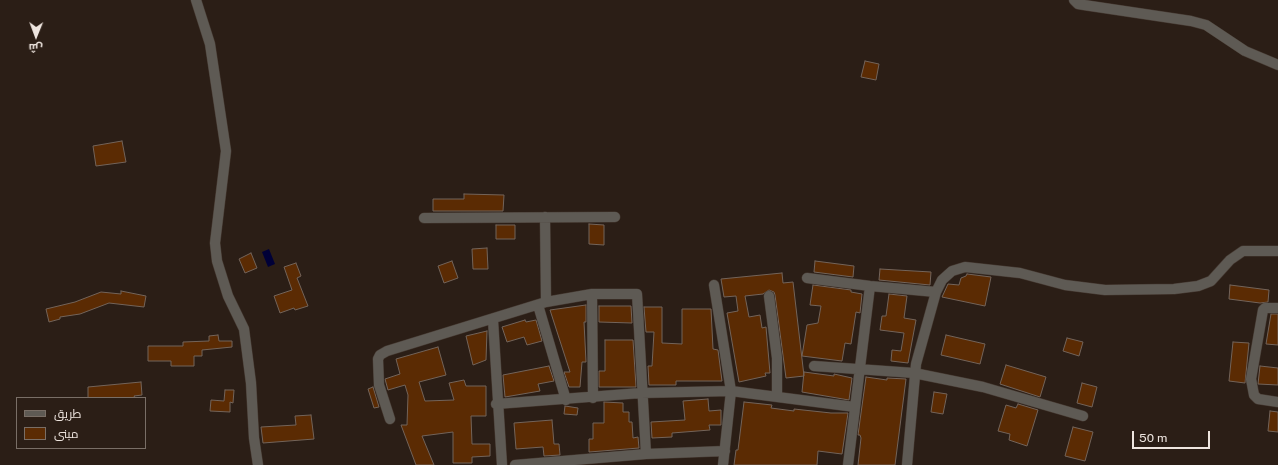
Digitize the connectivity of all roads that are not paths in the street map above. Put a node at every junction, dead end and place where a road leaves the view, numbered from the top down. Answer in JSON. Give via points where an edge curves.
{"nodes":[{"id":1,"x":196,"y":0,"type":"edge"},
{"id":2,"x":1074,"y":0,"type":"edge"},
{"id":3,"x":1278,"y":65,"type":"edge"},
{"id":4,"x":545,"y":217,"type":"junction"},
{"id":5,"x":615,"y":217,"type":"dead end"},
{"id":6,"x":424,"y":218,"type":"dead end"},
{"id":7,"x":1278,"y":252,"type":"edge"},
{"id":8,"x":807,"y":278,"type":"dead end"},
{"id":9,"x":714,"y":285,"type":"dead end"},
{"id":10,"x":870,"y":286,"type":"junction"},
{"id":11,"x":936,"y":292,"type":"junction"},
{"id":12,"x":592,"y":294,"type":"junction"},
{"id":13,"x":769,"y":296,"type":"dead end"},
{"id":14,"x":542,"y":303,"type":"junction"},
{"id":15,"x":1278,"y":308,"type":"edge"},
{"id":16,"x":493,"y":320,"type":"junction"},
{"id":17,"x":814,"y":366,"type":"dead end"},
{"id":18,"x":860,"y":369,"type":"junction"},
{"id":19,"x":914,"y":373,"type":"junction"},
{"id":20,"x":731,"y":391,"type":"junction"},
{"id":21,"x":641,"y":393,"type":"junction"},
{"id":22,"x":777,"y":397,"type":"junction"},
{"id":23,"x":593,"y":398,"type":"junction"},
{"id":24,"x":566,"y":400,"type":"junction"},
{"id":25,"x":1278,"y":402,"type":"edge"},
{"id":26,"x":496,"y":404,"type":"junction"},
{"id":27,"x":855,"y":407,"type":"junction"},
{"id":28,"x":1083,"y":416,"type":"dead end"},
{"id":29,"x":390,"y":419,"type":"dead end"},
{"id":30,"x":725,"y":451,"type":"junction"},
{"id":31,"x":646,"y":454,"type":"junction"},
{"id":32,"x":552,"y":463,"type":"edge"},
{"id":33,"x":258,"y":465,"type":"edge"},
{"id":34,"x":502,"y":465,"type":"edge"},
{"id":35,"x":514,"y":465,"type":"edge"},
{"id":36,"x":723,"y":465,"type":"edge"},
{"id":37,"x":848,"y":465,"type":"edge"},
{"id":38,"x":908,"y":465,"type":"edge"}],
"edges":[{"from":1,"to":33,"type":"street","via":[[210,44],[226,151],[215,243],[217,261],[228,296],[244,329]]},
{"from":2,"to":3,"type":"street","via":[[1078,4],[1191,21],[1206,26],[1245,51]]},
{"from":4,"to":5,"type":"street"},
{"from":4,"to":6,"type":"street"},
{"from":4,"to":14,"type":"street"},
{"from":7,"to":11,"type":"street","via":[[1243,251],[1230,260],[1211,281],[1198,286],[1174,289],[1105,290],[1065,285],[1020,273],[965,267],[952,271],[942,280]]},
{"from":8,"to":10,"type":"street"},
{"from":9,"to":20,"type":"street"},
{"from":10,"to":11,"type":"street"},
{"from":10,"to":18,"type":"street"},
{"from":11,"to":19,"type":"street"},
{"from":12,"to":14,"type":"street"},
{"from":12,"to":21,"type":"street","via":[[637,294]]},
{"from":12,"to":23,"type":"street"},
{"from":13,"to":22,"type":"street","via":[[778,358]]},
{"from":14,"to":16,"type":"street"},
{"from":14,"to":24,"type":"street"},
{"from":15,"to":25,"type":"street","via":[[1263,310],[1251,379],[1254,396]]},
{"from":16,"to":26,"type":"street"},
{"from":16,"to":29,"type":"street","via":[[380,355],[379,385]]},
{"from":17,"to":18,"type":"street"},
{"from":18,"to":19,"type":"street"},
{"from":18,"to":27,"type":"street"},
{"from":19,"to":28,"type":"street","via":[[983,387]]},
{"from":19,"to":38,"type":"street"},
{"from":20,"to":21,"type":"street"},
{"from":20,"to":22,"type":"street"},
{"from":20,"to":30,"type":"street"},
{"from":21,"to":23,"type":"street"},
{"from":21,"to":31,"type":"street"},
{"from":22,"to":27,"type":"street"},
{"from":23,"to":24,"type":"street"},
{"from":24,"to":26,"type":"street"},
{"from":26,"to":34,"type":"street"},
{"from":27,"to":37,"type":"street"},
{"from":30,"to":31,"type":"street"},
{"from":30,"to":36,"type":"street"},
{"from":31,"to":32,"type":"street"},
{"from":32,"to":35,"type":"street"}]}
